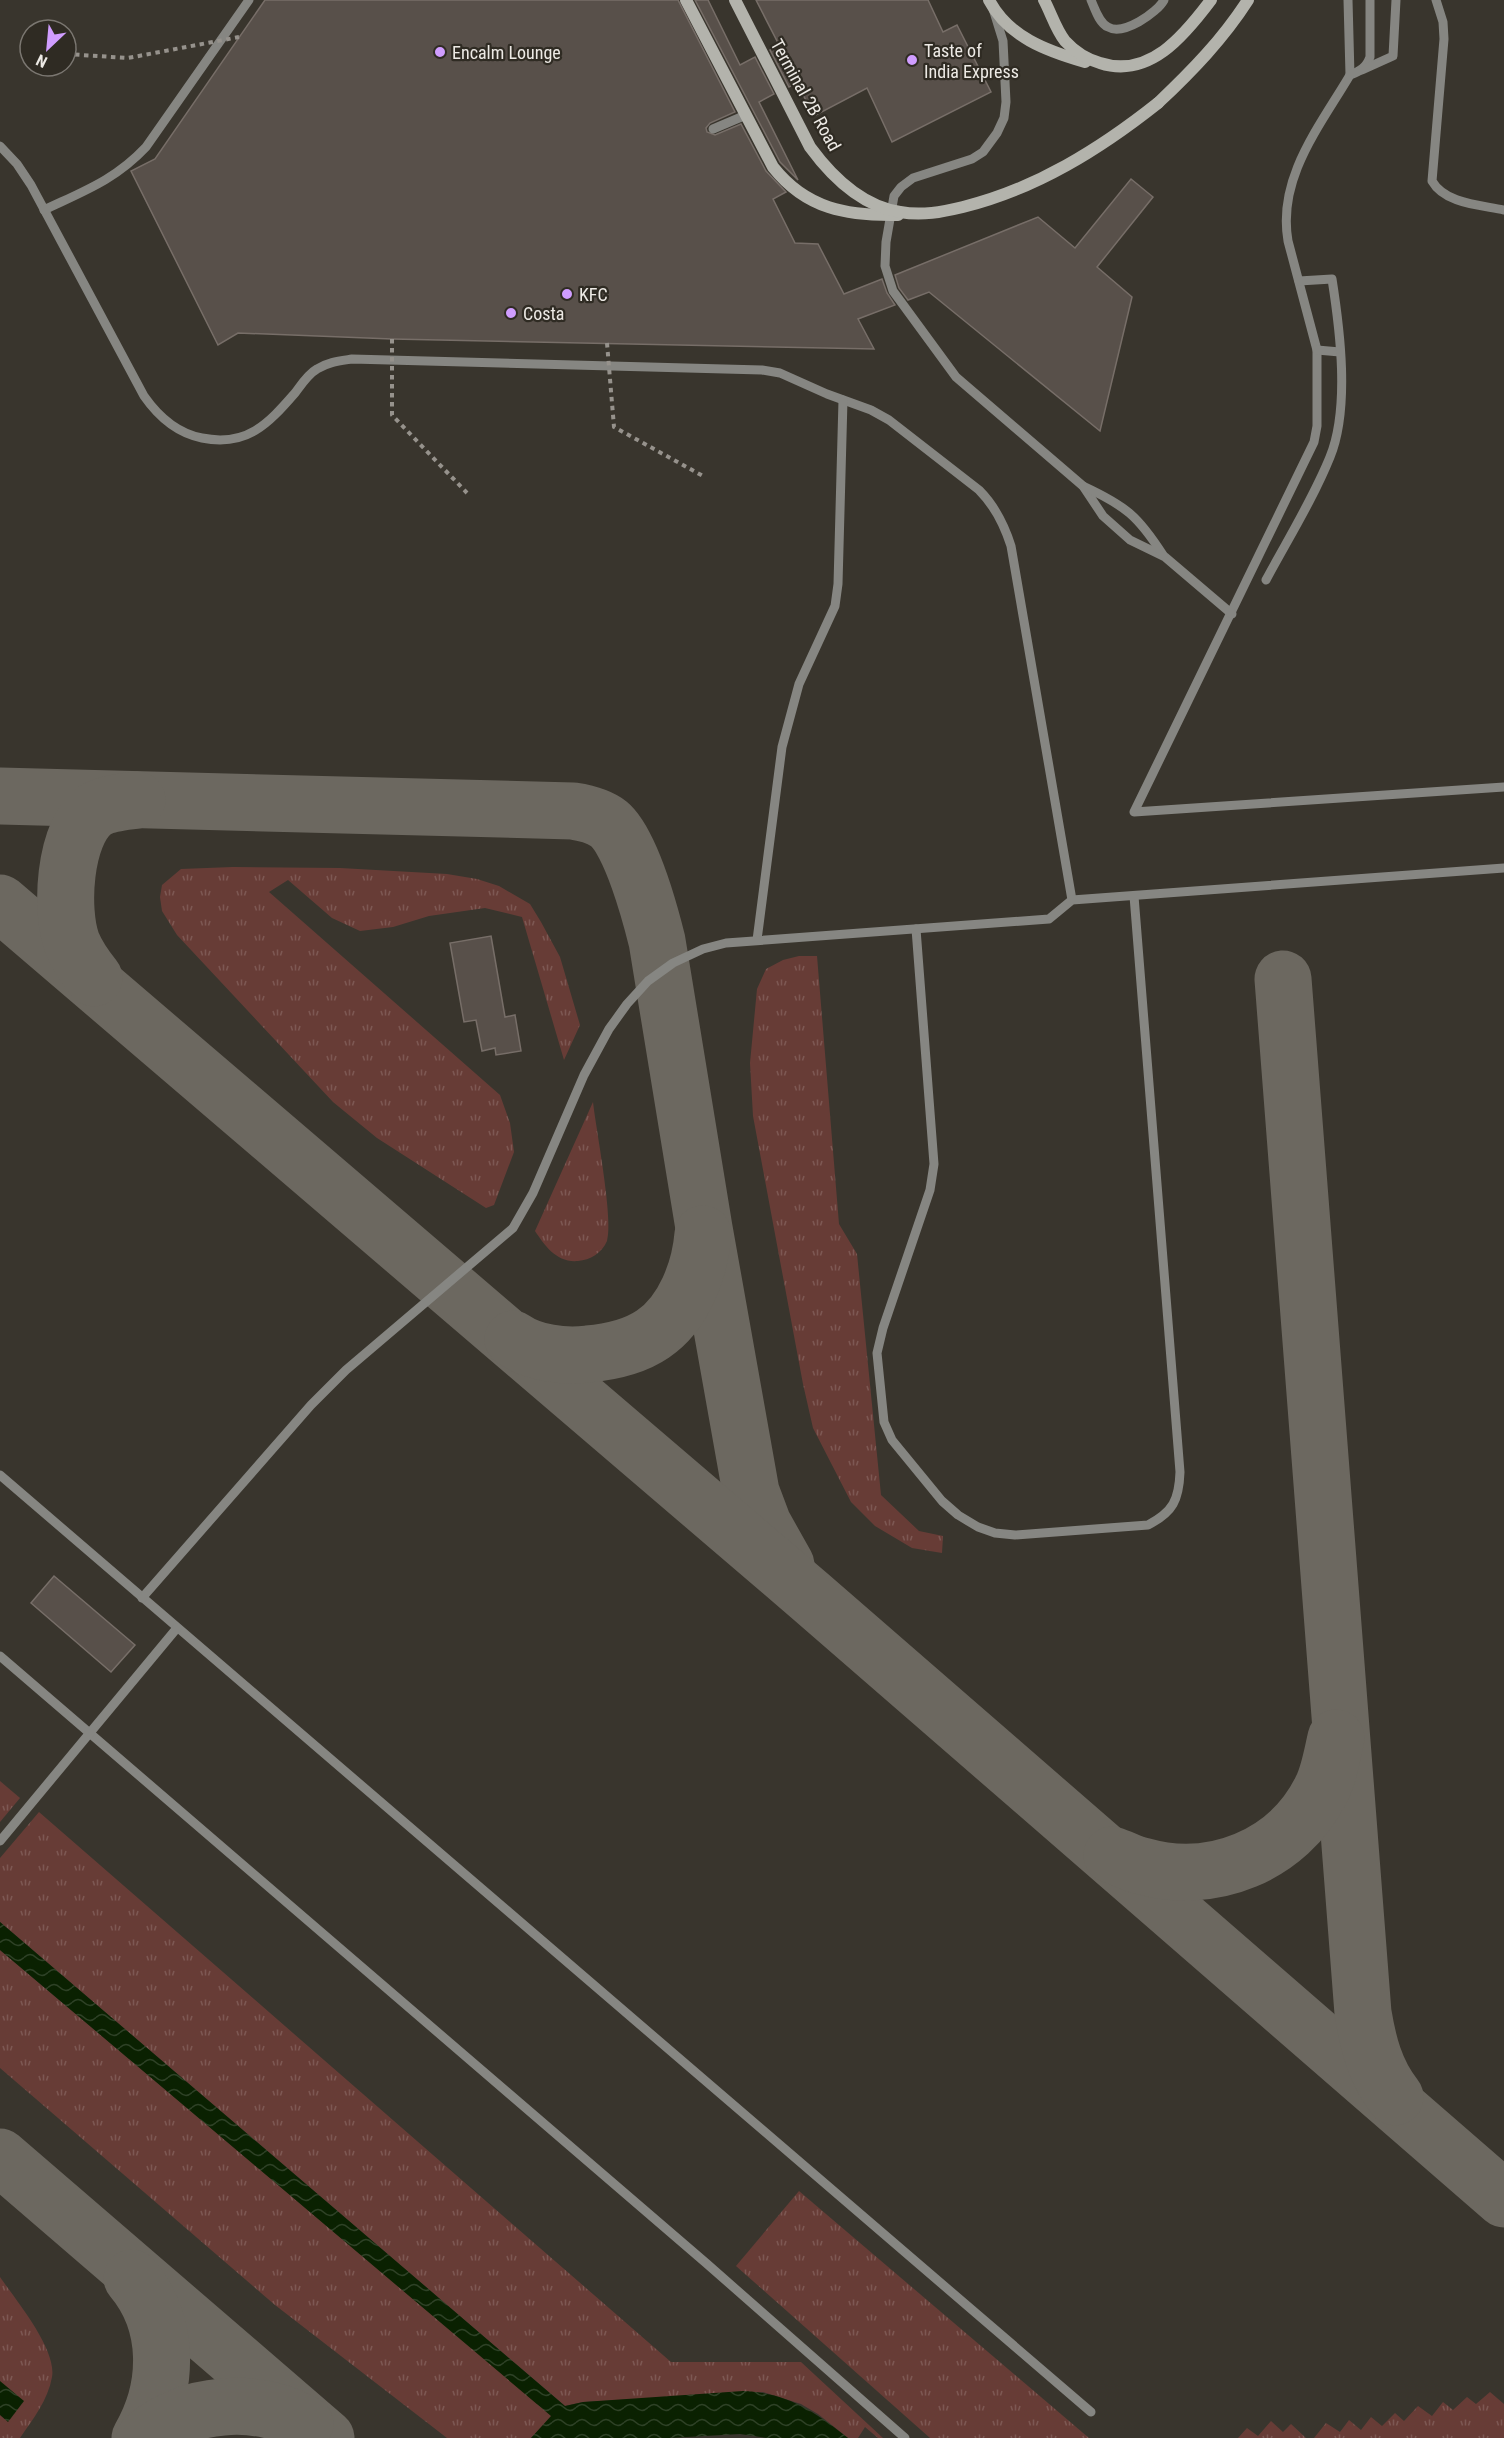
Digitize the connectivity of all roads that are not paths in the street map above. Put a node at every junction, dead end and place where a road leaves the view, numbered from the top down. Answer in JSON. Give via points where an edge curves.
{"nodes":[{"id":1,"x":249,"y":0,"type":"edge"},
{"id":2,"x":686,"y":0,"type":"edge"},
{"id":3,"x":735,"y":0,"type":"edge"},
{"id":4,"x":1044,"y":0,"type":"edge"},
{"id":5,"x":1091,"y":0,"type":"edge"},
{"id":6,"x":1164,"y":0,"type":"edge"},
{"id":7,"x":1211,"y":0,"type":"edge"},
{"id":8,"x":1248,"y":0,"type":"edge"},
{"id":9,"x":1348,"y":0,"type":"edge"},
{"id":10,"x":1370,"y":0,"type":"edge"},
{"id":11,"x":1396,"y":0,"type":"edge"},
{"id":12,"x":1436,"y":0,"type":"edge"},
{"id":13,"x":990,"y":2,"type":"edge"},
{"id":14,"x":1203,"y":6,"type":"edge"},
{"id":15,"x":1112,"y":67,"type":"junction"},
{"id":16,"x":1362,"y":70,"type":"junction"},
{"id":17,"x":1350,"y":75,"type":"junction"},
{"id":18,"x":746,"y":115,"type":"junction"},
{"id":19,"x":713,"y":129,"type":"dead end"},
{"id":20,"x":0,"y":146,"type":"edge"},
{"id":21,"x":44,"y":210,"type":"junction"},
{"id":22,"x":1504,"y":210,"type":"edge"},
{"id":23,"x":918,"y":214,"type":"junction"},
{"id":24,"x":1299,"y":281,"type":"junction"},
{"id":25,"x":1317,"y":350,"type":"junction"},
{"id":26,"x":1340,"y":352,"type":"junction"},
{"id":27,"x":843,"y":400,"type":"junction"},
{"id":28,"x":1083,"y":486,"type":"junction"},
{"id":29,"x":1165,"y":558,"type":"junction"},
{"id":30,"x":1266,"y":580,"type":"dead end"},
{"id":31,"x":1232,"y":614,"type":"junction"},
{"id":32,"x":1504,"y":788,"type":"edge"},
{"id":33,"x":1504,"y":868,"type":"edge"},
{"id":34,"x":1134,"y":896,"type":"junction"},
{"id":35,"x":1072,"y":900,"type":"junction"},
{"id":36,"x":916,"y":929,"type":"junction"},
{"id":37,"x":757,"y":940,"type":"junction"},
{"id":38,"x":0,"y":1475,"type":"edge"},
{"id":39,"x":142,"y":1598,"type":"junction"},
{"id":40,"x":177,"y":1628,"type":"junction"},
{"id":41,"x":0,"y":1656,"type":"edge"},
{"id":42,"x":90,"y":1733,"type":"junction"},
{"id":43,"x":0,"y":1841,"type":"edge"},
{"id":44,"x":1091,"y":2412,"type":"dead end"},
{"id":45,"x":905,"y":2438,"type":"edge"}],
"edges":[{"from":1,"to":21,"type":"lane","via":[[146,147],[129,165],[109,180]]},
{"from":2,"to":18,"type":"main road","bridge":true},
{"from":3,"to":23,"type":"main road","name":"Terminal 2B Road","bridge":true,"via":[[810,147],[825,166],[869,201],[898,212]]},
{"from":4,"to":15,"type":"main road","via":[[1063,39],[1077,52]]},
{"from":5,"to":6,"type":"lane","via":[[1102,22],[1120,29],[1154,13]]},
{"from":7,"to":14,"type":"main road"},
{"from":8,"to":23,"type":"main road","name":"Terminal 2B Road","bridge":true,"via":[[1190,73],[1129,126],[1051,174],[1009,193],[938,213]]},
{"from":9,"to":17,"type":"lane"},
{"from":10,"to":16,"type":"lane","via":[[1370,57]]},
{"from":11,"to":16,"type":"lane","via":[[1393,56]]},
{"from":12,"to":22,"type":"lane","via":[[1444,39],[1432,181],[1436,188],[1454,198]]},
{"from":13,"to":15,"type":"main road","via":[[1012,30],[1026,39],[1083,61]]},
{"from":13,"to":28,"type":"lane","via":[[1003,41],[1006,102],[998,133],[972,159],[913,178],[901,187],[894,196],[885,266],[893,291],[956,377]]},
{"from":14,"to":15,"type":"main road","via":[[1175,41],[1149,61],[1132,67]]},
{"from":16,"to":17,"type":"lane"},
{"from":17,"to":24,"type":"lane","via":[[1295,169],[1289,190],[1286,227]]},
{"from":18,"to":19,"type":"lane"},
{"from":18,"to":23,"type":"main road","bridge":true,"via":[[773,167],[796,193],[825,206],[873,215]]},
{"from":20,"to":21,"type":"lane","via":[[17,164]]},
{"from":21,"to":27,"type":"lane","via":[[144,396],[163,419],[194,436],[227,441],[259,430],[315,370],[331,362],[352,359],[762,369]]},
{"from":24,"to":25,"type":"lane"},
{"from":24,"to":26,"type":"lane","via":[[1332,279]]},
{"from":25,"to":26,"type":"lane"},
{"from":25,"to":31,"type":"lane","via":[[1314,442]]},
{"from":26,"to":30,"type":"lane","via":[[1341,410],[1331,455]]},
{"from":27,"to":35,"type":"lane","via":[[889,420],[979,490],[991,502],[1006,530]]},
{"from":27,"to":37,"type":"lane","via":[[835,606],[799,684],[782,747]]},
{"from":28,"to":29,"type":"lane","via":[[1116,528]]},
{"from":28,"to":29,"type":"lane","via":[[1115,501],[1144,526]]},
{"from":29,"to":31,"type":"lane"},
{"from":31,"to":32,"type":"lane","via":[[1134,812]]},
{"from":33,"to":34,"type":"lane"},
{"from":34,"to":35,"type":"lane"},
{"from":34,"to":36,"type":"lane","via":[[1180,1472],[1180,1488],[1173,1506],[1148,1525],[1015,1535],[978,1527],[942,1501],[892,1440],[884,1422],[877,1353],[930,1190],[934,1164]]},
{"from":35,"to":36,"type":"lane","via":[[1049,919]]},
{"from":36,"to":37,"type":"lane"},
{"from":37,"to":39,"type":"lane","via":[[703,949],[648,981],[604,1038],[513,1228],[346,1370]]},
{"from":38,"to":39,"type":"lane"},
{"from":39,"to":40,"type":"lane"},
{"from":40,"to":42,"type":"lane"},
{"from":40,"to":44,"type":"lane"},
{"from":41,"to":42,"type":"lane"},
{"from":42,"to":43,"type":"lane"},
{"from":42,"to":45,"type":"lane"}]}
